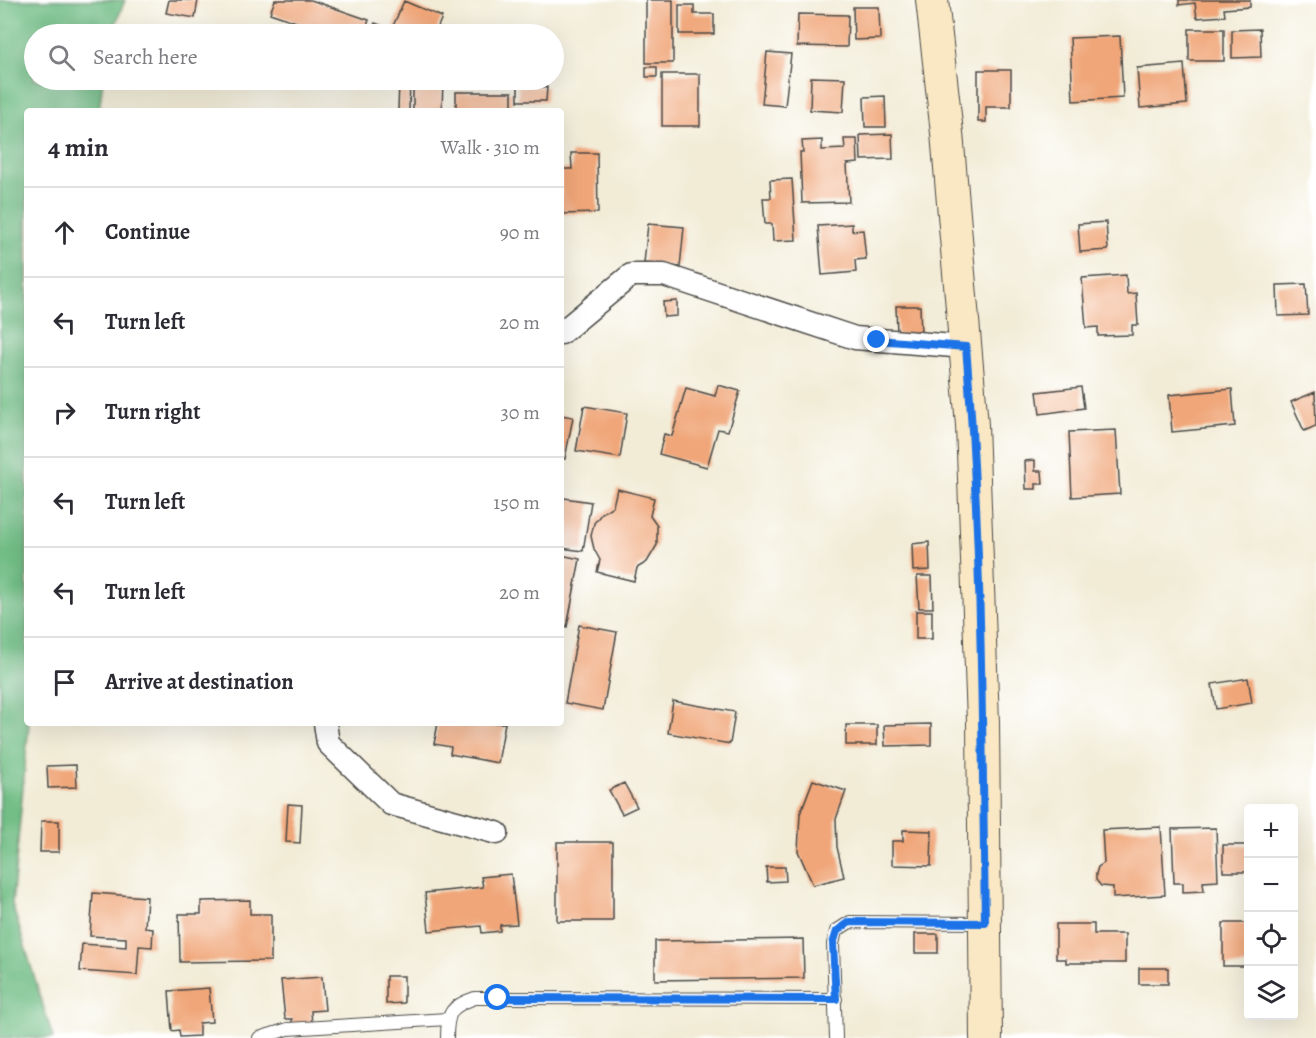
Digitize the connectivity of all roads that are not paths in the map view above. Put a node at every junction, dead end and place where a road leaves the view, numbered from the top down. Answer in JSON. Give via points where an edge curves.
{"nodes":[{"id":1,"x":932,"y":0,"type":"edge"},
{"id":2,"x":564,"y":331,"type":"edge"},
{"id":3,"x":966,"y":347,"type":"junction"},
{"id":4,"x":325,"y":726,"type":"edge"},
{"id":5,"x":497,"y":832,"type":"dead end"},
{"id":6,"x":985,"y":923,"type":"junction"},
{"id":7,"x":836,"y":999,"type":"junction"},
{"id":8,"x":447,"y":1019,"type":"junction"},
{"id":9,"x":259,"y":1038,"type":"edge"},
{"id":10,"x":447,"y":1038,"type":"edge"},
{"id":11,"x":836,"y":1038,"type":"edge"},
{"id":12,"x":987,"y":1038,"type":"edge"}],
"edges":[{"from":1,"to":3,"type":"street"},
{"from":2,"to":3,"type":"street","via":[[631,275],[664,274],[855,338]]},
{"from":3,"to":6,"type":"street","via":[[983,722]]},
{"from":4,"to":5,"type":"street","via":[[328,743],[391,804]]},
{"from":6,"to":7,"type":"lane","via":[[850,922],[837,931],[833,944]]},
{"from":6,"to":12,"type":"street"},
{"from":7,"to":8,"type":"lane","via":[[475,998],[457,1004]]},
{"from":7,"to":11,"type":"lane"},
{"from":8,"to":9,"type":"lane","via":[[288,1029]]},
{"from":8,"to":10,"type":"lane"}]}
